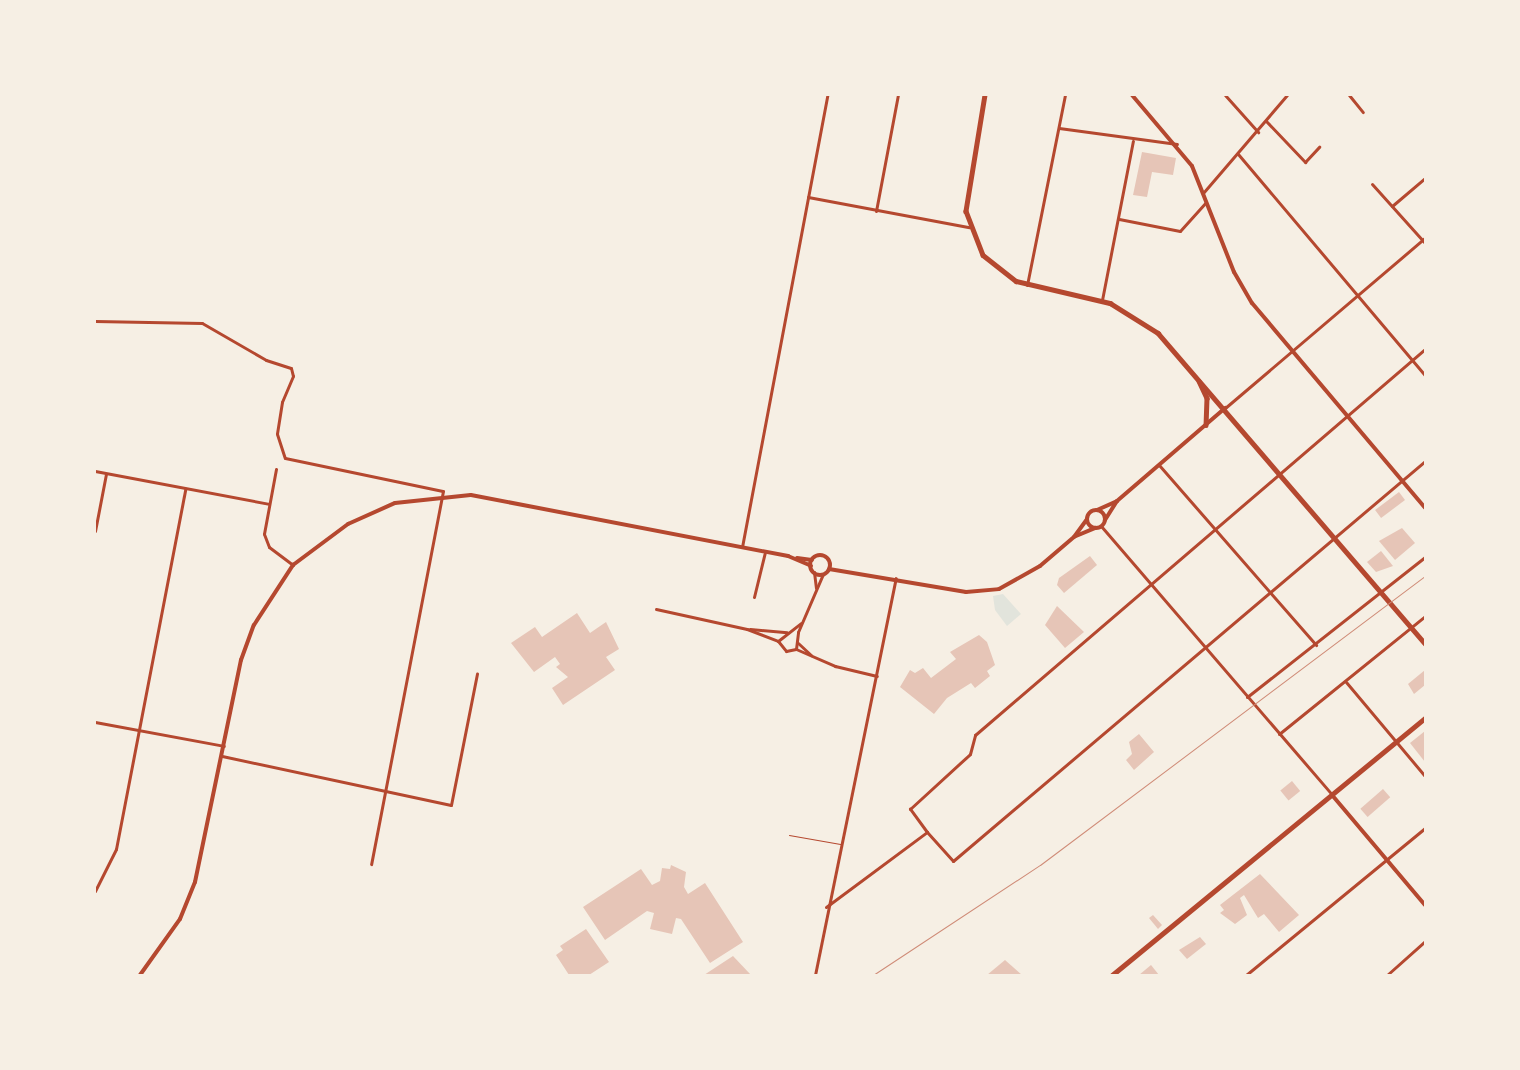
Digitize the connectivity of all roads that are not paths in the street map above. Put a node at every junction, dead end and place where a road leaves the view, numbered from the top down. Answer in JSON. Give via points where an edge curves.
{"nodes":[{"id":1,"x":827,"y":95,"type":"edge"},
{"id":2,"x":898,"y":95,"type":"edge"},
{"id":3,"x":985,"y":95,"type":"edge"},
{"id":4,"x":1065,"y":95,"type":"edge"},
{"id":5,"x":1132,"y":95,"type":"edge"},
{"id":6,"x":1225,"y":95,"type":"edge"},
{"id":7,"x":1287,"y":95,"type":"edge"},
{"id":8,"x":1349,"y":95,"type":"edge"},
{"id":9,"x":1364,"y":112,"type":"dead end"},
{"id":10,"x":1266,"y":121,"type":"junction"},
{"id":11,"x":1059,"y":128,"type":"junction"},
{"id":12,"x":1258,"y":132,"type":"junction"},
{"id":13,"x":1133,"y":141,"type":"junction"},
{"id":14,"x":1177,"y":144,"type":"junction"},
{"id":15,"x":1319,"y":147,"type":"dead end"},
{"id":16,"x":1238,"y":154,"type":"junction"},
{"id":17,"x":1425,"y":178,"type":"edge"},
{"id":18,"x":1372,"y":184,"type":"dead end"},
{"id":19,"x":1203,"y":193,"type":"junction"},
{"id":20,"x":808,"y":197,"type":"junction"},
{"id":21,"x":1206,"y":202,"type":"junction"},
{"id":22,"x":1392,"y":206,"type":"junction"},
{"id":23,"x":876,"y":211,"type":"junction"},
{"id":24,"x":1119,"y":219,"type":"junction"},
{"id":25,"x":969,"y":227,"type":"junction"},
{"id":26,"x":1424,"y":240,"type":"edge"},
{"id":27,"x":1027,"y":285,"type":"junction"},
{"id":28,"x":1358,"y":293,"type":"junction"},
{"id":29,"x":1102,"y":300,"type":"junction"},
{"id":30,"x":95,"y":321,"type":"edge"},
{"id":31,"x":1425,"y":349,"type":"edge"},
{"id":32,"x":1292,"y":350,"type":"junction"},
{"id":33,"x":1412,"y":360,"type":"junction"},
{"id":34,"x":1425,"y":375,"type":"edge"},
{"id":35,"x":1197,"y":377,"type":"junction"},
{"id":36,"x":1225,"y":408,"type":"junction"},
{"id":37,"x":1346,"y":415,"type":"junction"},
{"id":38,"x":1206,"y":425,"type":"junction"},
{"id":39,"x":1425,"y":461,"type":"edge"},
{"id":40,"x":1159,"y":465,"type":"junction"},
{"id":41,"x":276,"y":469,"type":"dead end"},
{"id":42,"x":95,"y":471,"type":"edge"},
{"id":43,"x":1281,"y":473,"type":"junction"},
{"id":44,"x":106,"y":474,"type":"junction"},
{"id":45,"x":1402,"y":481,"type":"junction"},
{"id":46,"x":185,"y":489,"type":"junction"},
{"id":47,"x":444,"y":495,"type":"junction"},
{"id":48,"x":1117,"y":501,"type":"junction"},
{"id":49,"x":269,"y":504,"type":"junction"},
{"id":50,"x":1425,"y":508,"type":"edge"},
{"id":51,"x":1097,"y":510,"type":"junction"},
{"id":52,"x":1086,"y":519,"type":"junction"},
{"id":53,"x":1104,"y":520,"type":"junction"},
{"id":54,"x":1102,"y":526,"type":"junction"},
{"id":55,"x":1095,"y":528,"type":"junction"},
{"id":56,"x":1215,"y":528,"type":"junction"},
{"id":57,"x":95,"y":531,"type":"edge"},
{"id":58,"x":1074,"y":537,"type":"junction"},
{"id":59,"x":1334,"y":537,"type":"junction"},
{"id":60,"x":742,"y":547,"type":"junction"},
{"id":61,"x":765,"y":552,"type":"junction"},
{"id":62,"x":788,"y":556,"type":"junction"},
{"id":63,"x":1425,"y":557,"type":"edge"},
{"id":64,"x":812,"y":560,"type":"junction"},
{"id":65,"x":293,"y":565,"type":"junction"},
{"id":66,"x":811,"y":566,"type":"junction"},
{"id":67,"x":829,"y":566,"type":"junction"},
{"id":68,"x":814,"y":572,"type":"junction"},
{"id":69,"x":823,"y":574,"type":"junction"},
{"id":70,"x":896,"y":578,"type":"junction"},
{"id":71,"x":1152,"y":584,"type":"junction"},
{"id":72,"x":816,"y":588,"type":"junction"},
{"id":73,"x":1270,"y":592,"type":"junction"},
{"id":74,"x":1383,"y":592,"type":"junction"},
{"id":75,"x":754,"y":597,"type":"dead end"},
{"id":76,"x":656,"y":609,"type":"dead end"},
{"id":77,"x":1425,"y":616,"type":"edge"},
{"id":78,"x":802,"y":623,"type":"junction"},
{"id":79,"x":1412,"y":628,"type":"junction"},
{"id":80,"x":747,"y":629,"type":"junction"},
{"id":81,"x":788,"y":632,"type":"junction"},
{"id":82,"x":797,"y":636,"type":"junction"},
{"id":83,"x":778,"y":640,"type":"junction"},
{"id":84,"x":798,"y":643,"type":"junction"},
{"id":85,"x":1425,"y":643,"type":"edge"},
{"id":86,"x":1316,"y":645,"type":"junction"},
{"id":87,"x":796,"y":649,"type":"junction"},
{"id":88,"x":1205,"y":649,"type":"junction"},
{"id":89,"x":812,"y":655,"type":"junction"},
{"id":90,"x":477,"y":674,"type":"dead end"},
{"id":91,"x":877,"y":676,"type":"junction"},
{"id":92,"x":1346,"y":682,"type":"junction"},
{"id":93,"x":1247,"y":697,"type":"junction"},
{"id":94,"x":1425,"y":718,"type":"edge"},
{"id":95,"x":95,"y":722,"type":"edge"},
{"id":96,"x":140,"y":731,"type":"junction"},
{"id":97,"x":1279,"y":734,"type":"junction"},
{"id":98,"x":1396,"y":742,"type":"junction"},
{"id":99,"x":224,"y":746,"type":"junction"},
{"id":100,"x":222,"y":756,"type":"junction"},
{"id":101,"x":1425,"y":776,"type":"edge"},
{"id":102,"x":386,"y":791,"type":"junction"},
{"id":103,"x":1332,"y":795,"type":"junction"},
{"id":104,"x":1425,"y":828,"type":"edge"},
{"id":105,"x":927,"y":832,"type":"junction"},
{"id":106,"x":789,"y":835,"type":"dead end"},
{"id":107,"x":840,"y":844,"type":"junction"},
{"id":108,"x":1386,"y":861,"type":"junction"},
{"id":109,"x":371,"y":864,"type":"dead end"},
{"id":110,"x":95,"y":891,"type":"edge"},
{"id":111,"x":1425,"y":905,"type":"edge"},
{"id":112,"x":826,"y":907,"type":"junction"},
{"id":113,"x":1425,"y":941,"type":"edge"},
{"id":114,"x":140,"y":975,"type":"edge"},
{"id":115,"x":815,"y":975,"type":"edge"},
{"id":116,"x":1112,"y":975,"type":"edge"},
{"id":117,"x":1246,"y":975,"type":"edge"},
{"id":118,"x":1387,"y":975,"type":"edge"}],
"edges":[{"from":1,"to":20,"type":"street"},
{"from":2,"to":23,"type":"street"},
{"from":3,"to":25,"type":"main road","via":[[966,192]]},
{"from":4,"to":11,"type":"street"},
{"from":5,"to":14,"type":"street"},
{"from":6,"to":12,"type":"street"},
{"from":7,"to":10,"type":"street"},
{"from":8,"to":9,"type":"street"},
{"from":10,"to":12,"type":"street"},
{"from":10,"to":15,"type":"street","via":[[1305,162]]},
{"from":11,"to":13,"type":"street"},
{"from":11,"to":27,"type":"street"},
{"from":12,"to":16,"type":"street"},
{"from":13,"to":14,"type":"street"},
{"from":13,"to":24,"type":"street"},
{"from":14,"to":19,"type":"street"},
{"from":16,"to":19,"type":"street"},
{"from":16,"to":28,"type":"street"},
{"from":17,"to":22,"type":"street"},
{"from":18,"to":22,"type":"street"},
{"from":19,"to":21,"type":"street"},
{"from":20,"to":23,"type":"street"},
{"from":20,"to":60,"type":"street"},
{"from":21,"to":24,"type":"street","via":[[1180,231]]},
{"from":21,"to":32,"type":"street","via":[[1234,272],[1252,303]]},
{"from":22,"to":26,"type":"street"},
{"from":23,"to":25,"type":"street"},
{"from":24,"to":29,"type":"street"},
{"from":25,"to":27,"type":"main road","via":[[993,266]]},
{"from":26,"to":28,"type":"street"},
{"from":27,"to":29,"type":"main road"},
{"from":28,"to":32,"type":"street"},
{"from":28,"to":33,"type":"street"},
{"from":29,"to":35,"type":"main road","via":[[1158,333]]},
{"from":30,"to":47,"type":"street","via":[[184,319],[217,330],[266,360],[291,368],[293,376],[278,423],[277,444],[285,458],[427,485]]},
{"from":31,"to":33,"type":"street"},
{"from":32,"to":36,"type":"street"},
{"from":32,"to":37,"type":"street"},
{"from":33,"to":34,"type":"street"},
{"from":33,"to":37,"type":"street"},
{"from":35,"to":36,"type":"main road"},
{"from":35,"to":38,"type":"main road","via":[[1207,398]]},
{"from":36,"to":38,"type":"street"},
{"from":36,"to":43,"type":"main road"},
{"from":37,"to":43,"type":"street"},
{"from":37,"to":45,"type":"street"},
{"from":38,"to":40,"type":"street"},
{"from":39,"to":45,"type":"street"},
{"from":40,"to":48,"type":"street"},
{"from":40,"to":56,"type":"street"},
{"from":41,"to":49,"type":"street"},
{"from":42,"to":44,"type":"street"},
{"from":43,"to":56,"type":"street"},
{"from":43,"to":59,"type":"main road"},
{"from":44,"to":46,"type":"street"},
{"from":44,"to":57,"type":"street"},
{"from":45,"to":50,"type":"street"},
{"from":45,"to":59,"type":"street"},
{"from":46,"to":49,"type":"street"},
{"from":46,"to":96,"type":"street"},
{"from":47,"to":60,"type":"street","via":[[498,499]]},
{"from":47,"to":65,"type":"street","via":[[394,504],[365,515],[331,534]]},
{"from":47,"to":102,"type":"street"},
{"from":48,"to":51,"type":"street"},
{"from":48,"to":53,"type":"street"},
{"from":49,"to":65,"type":"street","via":[[266,540]]},
{"from":51,"to":52,"type":"street"},
{"from":51,"to":53,"type":"street"},
{"from":52,"to":55,"type":"street"},
{"from":52,"to":58,"type":"street"},
{"from":53,"to":54,"type":"street"},
{"from":54,"to":55,"type":"street"},
{"from":54,"to":71,"type":"street"},
{"from":55,"to":58,"type":"street"},
{"from":56,"to":71,"type":"street"},
{"from":56,"to":73,"type":"street"},
{"from":58,"to":70,"type":"street","via":[[1030,574],[999,589],[966,592]]},
{"from":59,"to":73,"type":"street"},
{"from":59,"to":74,"type":"main road"},
{"from":60,"to":61,"type":"street"},
{"from":61,"to":62,"type":"street"},
{"from":61,"to":75,"type":"street"},
{"from":62,"to":64,"type":"street"},
{"from":62,"to":66,"type":"street"},
{"from":63,"to":74,"type":"street"},
{"from":64,"to":66,"type":"street"},
{"from":64,"to":67,"type":"street","via":[[822,555]]},
{"from":65,"to":99,"type":"street","via":[[254,625],[241,660]]},
{"from":66,"to":68,"type":"street"},
{"from":67,"to":69,"type":"street"},
{"from":67,"to":70,"type":"street"},
{"from":68,"to":69,"type":"street"},
{"from":68,"to":72,"type":"street"},
{"from":69,"to":72,"type":"street"},
{"from":70,"to":91,"type":"street"},
{"from":71,"to":88,"type":"street"},
{"from":71,"to":105,"type":"street","via":[[975,735],[970,754],[910,809]]},
{"from":72,"to":78,"type":"street"},
{"from":73,"to":86,"type":"street"},
{"from":73,"to":88,"type":"street"},
{"from":74,"to":79,"type":"main road"},
{"from":74,"to":86,"type":"street"},
{"from":76,"to":80,"type":"street"},
{"from":77,"to":79,"type":"street"},
{"from":78,"to":81,"type":"street"},
{"from":78,"to":82,"type":"street"},
{"from":79,"to":85,"type":"main road"},
{"from":79,"to":92,"type":"street"},
{"from":80,"to":81,"type":"street"},
{"from":80,"to":83,"type":"street"},
{"from":81,"to":82,"type":"street"},
{"from":81,"to":83,"type":"street"},
{"from":82,"to":84,"type":"street"},
{"from":83,"to":87,"type":"street","via":[[784,650]]},
{"from":84,"to":87,"type":"street"},
{"from":84,"to":89,"type":"street"},
{"from":86,"to":93,"type":"street"},
{"from":87,"to":89,"type":"street"},
{"from":88,"to":93,"type":"street"},
{"from":88,"to":105,"type":"street","via":[[953,861]]},
{"from":89,"to":91,"type":"street"},
{"from":90,"to":102,"type":"street","via":[[451,805]]},
{"from":91,"to":107,"type":"street"},
{"from":92,"to":97,"type":"street"},
{"from":92,"to":98,"type":"street"},
{"from":93,"to":97,"type":"street"},
{"from":94,"to":98,"type":"main road"},
{"from":95,"to":96,"type":"street"},
{"from":96,"to":99,"type":"street"},
{"from":96,"to":110,"type":"street","via":[[116,849]]},
{"from":97,"to":103,"type":"street"},
{"from":98,"to":101,"type":"street"},
{"from":98,"to":103,"type":"main road"},
{"from":99,"to":100,"type":"street"},
{"from":100,"to":102,"type":"street"},
{"from":100,"to":114,"type":"street","via":[[199,871],[186,909]]},
{"from":102,"to":109,"type":"street"},
{"from":103,"to":108,"type":"street"},
{"from":103,"to":116,"type":"main road"},
{"from":104,"to":108,"type":"street"},
{"from":105,"to":112,"type":"street"},
{"from":106,"to":107,"type":"lane"},
{"from":107,"to":112,"type":"street"},
{"from":108,"to":111,"type":"street"},
{"from":108,"to":117,"type":"street"},
{"from":112,"to":115,"type":"street"},
{"from":113,"to":118,"type":"street"}]}
